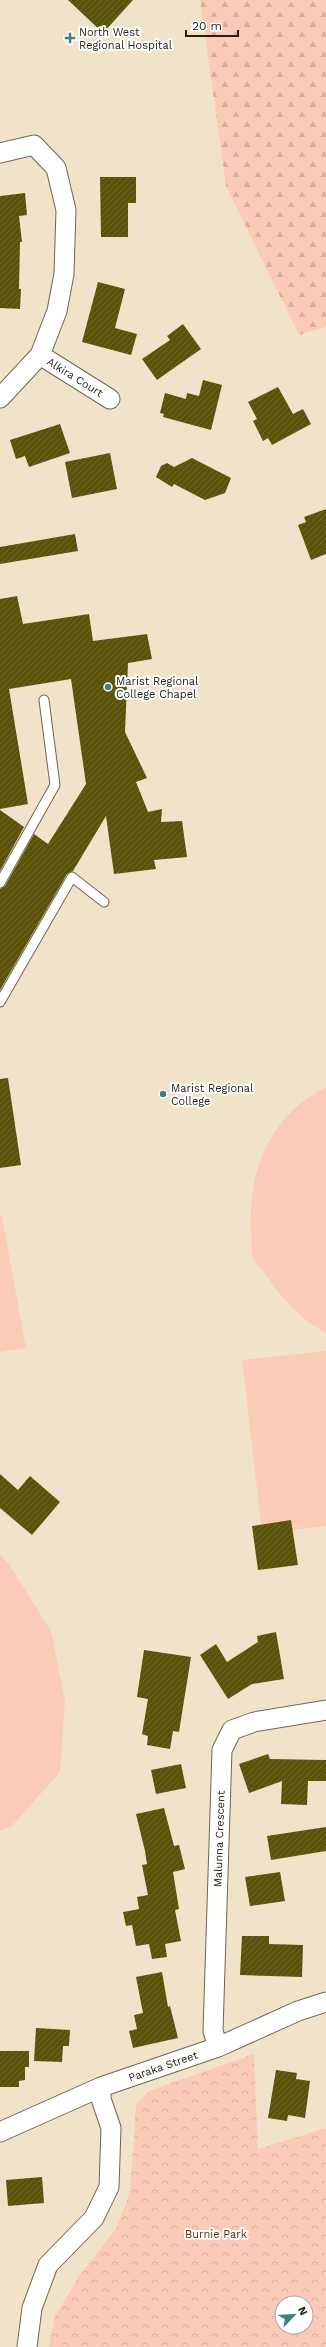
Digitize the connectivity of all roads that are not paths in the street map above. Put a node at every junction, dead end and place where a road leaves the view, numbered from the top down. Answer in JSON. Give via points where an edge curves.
{"nodes":[{"id":1,"x":0,"y":153,"type":"edge"},
{"id":2,"x":40,"y":355,"type":"junction"},
{"id":3,"x":0,"y":398,"type":"edge"},
{"id":4,"x":110,"y":399,"type":"dead end"},
{"id":5,"x":44,"y":700,"type":"dead end"},
{"id":6,"x":0,"y":883,"type":"edge"},
{"id":7,"x":104,"y":902,"type":"dead end"},
{"id":8,"x":0,"y":1002,"type":"edge"},
{"id":9,"x":326,"y":1710,"type":"edge"},
{"id":10,"x":326,"y":2002,"type":"edge"},
{"id":11,"x":218,"y":2047,"type":"junction"},
{"id":12,"x":101,"y":2087,"type":"junction"},
{"id":13,"x":0,"y":2132,"type":"edge"},
{"id":14,"x":27,"y":2347,"type":"edge"}],
"edges":[{"from":1,"to":2,"type":"street","via":[[34,145],[56,168],[66,210],[64,274],[57,311]]},
{"from":2,"to":3,"type":"street"},
{"from":2,"to":4,"type":"street","name":"Alkira Court"},
{"from":5,"to":6,"type":"lane","via":[[56,785]]},
{"from":7,"to":8,"type":"lane","via":[[72,877]]},
{"from":9,"to":11,"type":"street","name":"Malunna Crescent","via":[[254,1722],[232,1730],[222,1750],[213,2031]]},
{"from":10,"to":11,"type":"street","name":"Paraka Street","via":[[298,2011]]},
{"from":11,"to":12,"type":"street","name":"Paraka Street"},
{"from":12,"to":13,"type":"street","name":"Paraka Street"},
{"from":12,"to":14,"type":"street","via":[[101,2099],[111,2128],[109,2187],[94,2218],[48,2265],[32,2308]]}]}
